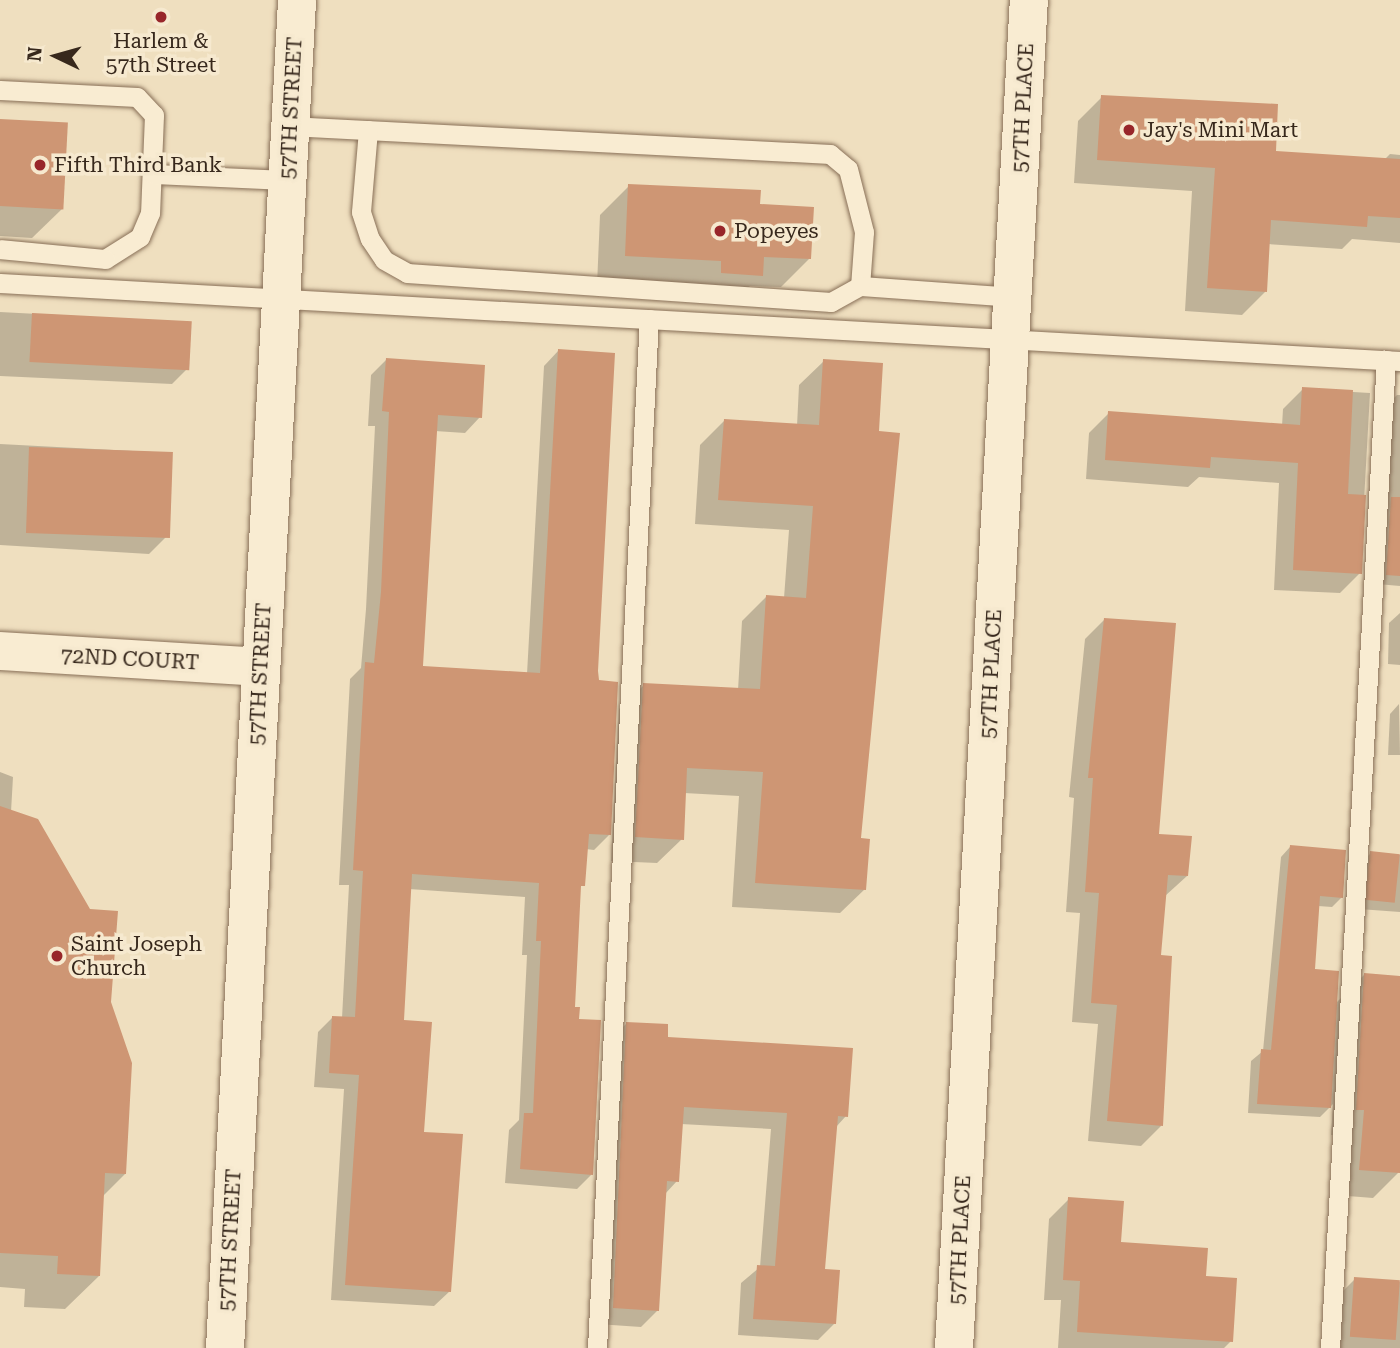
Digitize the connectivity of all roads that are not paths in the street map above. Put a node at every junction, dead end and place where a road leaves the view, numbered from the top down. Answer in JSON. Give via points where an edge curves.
{"nodes":[{"id":1,"x":296,"y":0,"type":"edge"},
{"id":2,"x":1029,"y":0,"type":"edge"},
{"id":3,"x":0,"y":90,"type":"edge"},
{"id":4,"x":289,"y":126,"type":"junction"},
{"id":5,"x":368,"y":130,"type":"junction"},
{"id":6,"x":153,"y":174,"type":"junction"},
{"id":7,"x":287,"y":180,"type":"junction"},
{"id":8,"x":0,"y":249,"type":"edge"},
{"id":9,"x":0,"y":283,"type":"edge"},
{"id":10,"x":860,"y":286,"type":"junction"},
{"id":11,"x":1012,"y":297,"type":"junction"},
{"id":12,"x":281,"y":299,"type":"junction"},
{"id":13,"x":649,"y":319,"type":"junction"},
{"id":14,"x":1010,"y":339,"type":"junction"},
{"id":15,"x":1393,"y":360,"type":"edge"},
{"id":16,"x":0,"y":651,"type":"edge"},
{"id":17,"x":260,"y":667,"type":"junction"},
{"id":18,"x":225,"y":1348,"type":"edge"},
{"id":19,"x":597,"y":1348,"type":"edge"},
{"id":20,"x":954,"y":1348,"type":"edge"},
{"id":21,"x":1331,"y":1348,"type":"edge"}],
"edges":[{"from":1,"to":4,"type":"street","name":"57TH STREET"},
{"from":2,"to":11,"type":"street","name":"57TH PLACE"},
{"from":3,"to":6,"type":"lane","via":[[137,97],[154,115]]},
{"from":4,"to":5,"type":"lane"},
{"from":4,"to":7,"type":"street","name":"57TH STREET"},
{"from":5,"to":10,"type":"lane","via":[[830,154],[848,169],[864,232]]},
{"from":5,"to":10,"type":"lane","via":[[361,212],[370,239],[384,260],[407,274],[831,302]]},
{"from":6,"to":7,"type":"lane"},
{"from":6,"to":8,"type":"lane","via":[[150,213],[139,237],[105,259]]},
{"from":7,"to":12,"type":"street","name":"57TH STREET"},
{"from":9,"to":12,"type":"lane"},
{"from":10,"to":11,"type":"lane"},
{"from":11,"to":14,"type":"street","name":"57TH PLACE"},
{"from":12,"to":13,"type":"lane"},
{"from":12,"to":17,"type":"street","name":"57TH STREET"},
{"from":13,"to":14,"type":"lane"},
{"from":13,"to":19,"type":"lane"},
{"from":14,"to":15,"type":"lane"},
{"from":14,"to":20,"type":"street","name":"57TH PLACE"},
{"from":15,"to":21,"type":"lane"},
{"from":16,"to":17,"type":"street","name":"72ND COURT"},
{"from":17,"to":18,"type":"street","name":"57TH STREET"}]}
